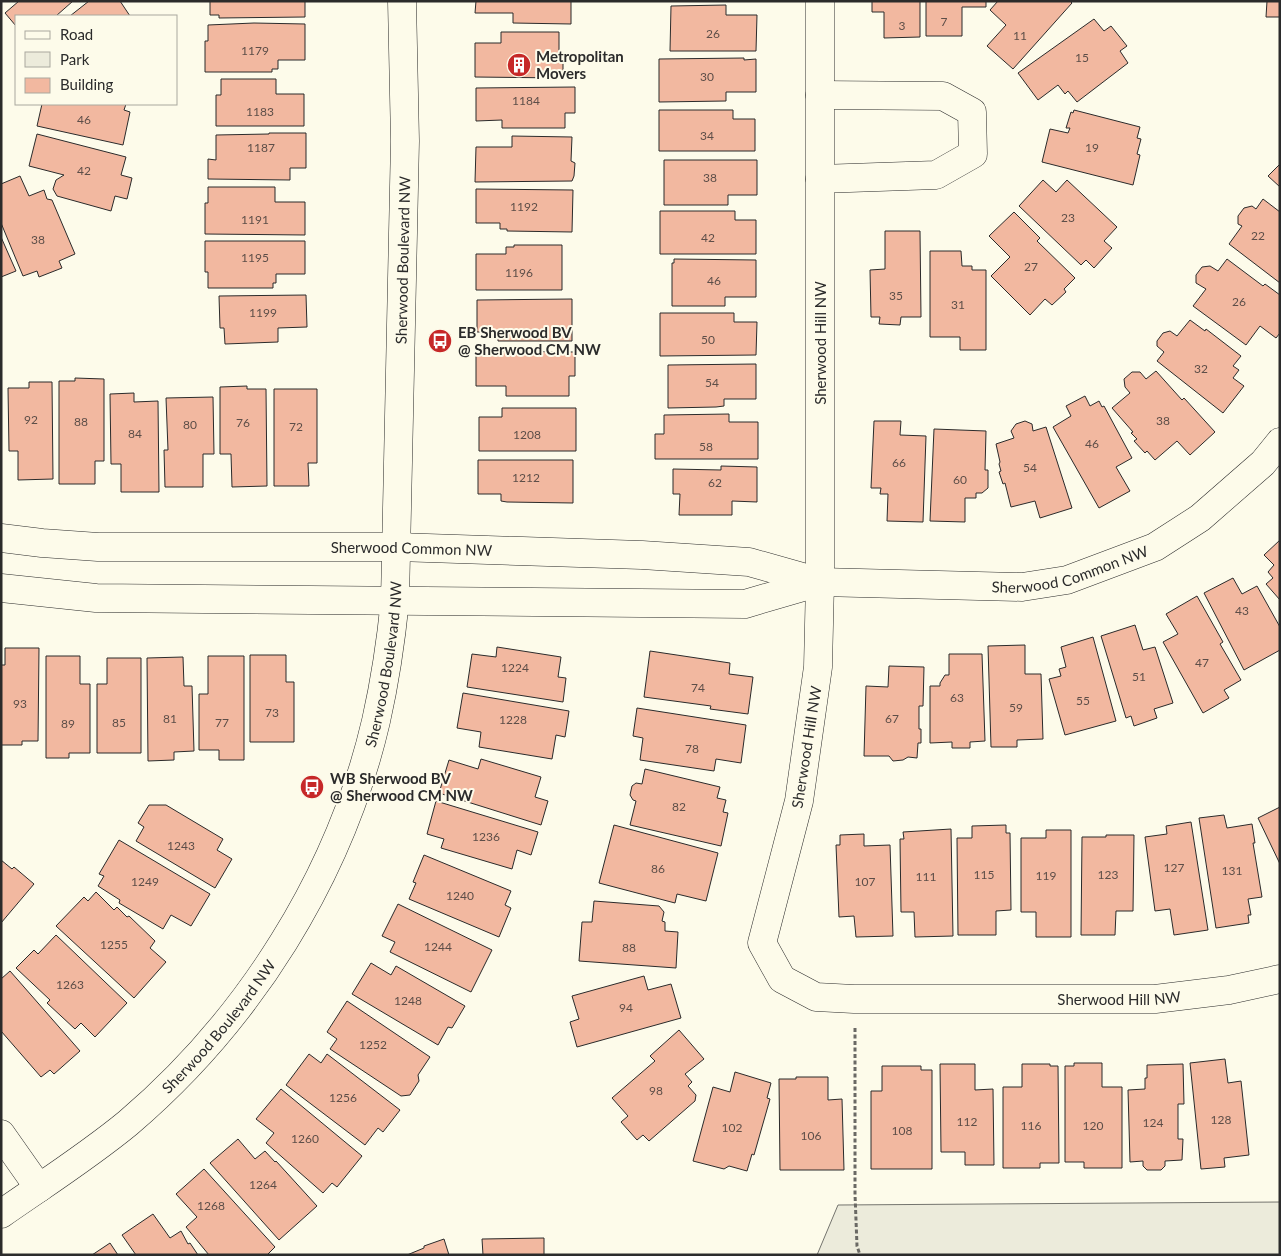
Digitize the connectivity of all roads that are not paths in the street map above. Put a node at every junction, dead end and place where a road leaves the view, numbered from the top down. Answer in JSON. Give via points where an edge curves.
{"nodes":[{"id":1,"x":402,"y":1,"type":"edge"},
{"id":2,"x":820,"y":1,"type":"edge"},
{"id":3,"x":820,"y":95,"type":"junction"},
{"id":4,"x":820,"y":179,"type":"junction"},
{"id":5,"x":1280,"y":442,"type":"edge"},
{"id":6,"x":1,"y":538,"type":"edge"},
{"id":7,"x":397,"y":547,"type":"junction"},
{"id":8,"x":820,"y":582,"type":"junction"},
{"id":9,"x":1,"y":588,"type":"edge"},
{"id":10,"x":395,"y":600,"type":"junction"},
{"id":11,"x":1280,"y":980,"type":"edge"},
{"id":12,"x":1,"y":1134,"type":"edge"},
{"id":13,"x":39,"y":1188,"type":"junction"},
{"id":14,"x":1,"y":1214,"type":"edge"}],
"edges":[{"from":1,"to":7,"type":"street","name":"Sherwood Boulevard NW","via":[[405,141]]},
{"from":2,"to":3,"type":"street","name":"Sherwood Hill NW"},
{"from":3,"to":4,"type":"street","name":"Sherwood Hill NW"},
{"from":3,"to":4,"type":"street","via":[[943,96],[972,112],[973,154],[936,175]]},
{"from":4,"to":8,"type":"street","name":"Sherwood Hill NW"},
{"from":5,"to":8,"type":"street","name":"Sherwood Common NW","via":[[1263,463],[1193,523],[1155,547],[1067,580],[1022,587]]},
{"from":6,"to":7,"type":"street","name":"Sherwood Common NW","via":[[98,547]]},
{"from":7,"to":8,"type":"street","name":"Sherwood Common NW","via":[[749,562]]},
{"from":7,"to":10,"type":"street","name":"Sherwood Boulevard NW"},
{"from":8,"to":10,"type":"street","name":"Sherwood Common NW","via":[[745,604]]},
{"from":8,"to":11,"type":"street","name":"Sherwood Hill NW","via":[[818,667],[799,801],[762,943],[782,979],[816,997],[854,999],[1155,999]]},
{"from":9,"to":10,"type":"street","name":"Sherwood Common NW","via":[[96,598]]},
{"from":10,"to":13,"type":"street","name":"Sherwood Boulevard NW","via":[[376,722],[359,780],[334,846],[280,947],[246,998],[169,1086],[99,1146]]},
{"from":12,"to":13,"type":"street"},
{"from":13,"to":14,"type":"street","name":"Sherwood Boulevard NW"}]}
